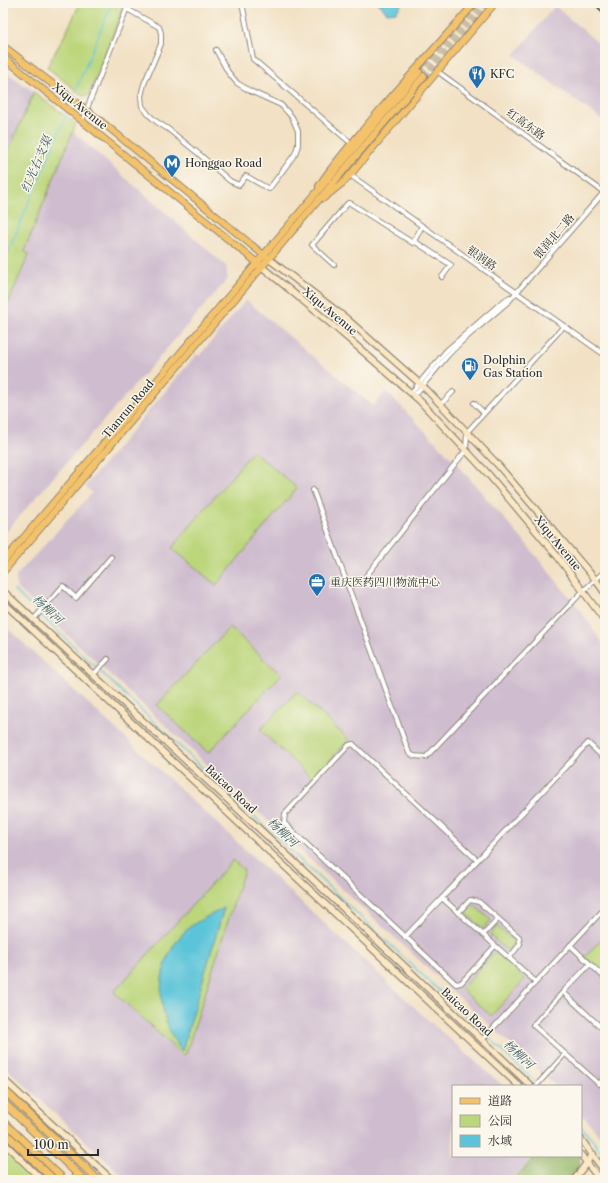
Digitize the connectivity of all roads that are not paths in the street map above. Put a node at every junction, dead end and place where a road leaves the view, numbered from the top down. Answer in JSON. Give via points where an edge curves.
{"nodes":[{"id":1,"x":129,"y":3,"type":"edge"},
{"id":2,"x":242,"y":3,"type":"edge"},
{"id":3,"x":475,"y":3,"type":"edge"},
{"id":4,"x":494,"y":3,"type":"edge"},
{"id":5,"x":127,"y":9,"type":"junction"},
{"id":6,"x":3,"y":46,"type":"edge"},
{"id":7,"x":216,"y":50,"type":"dead end"},
{"id":8,"x":3,"y":57,"type":"edge"},
{"id":9,"x":437,"y":70,"type":"junction"},
{"id":10,"x":421,"y":74,"type":"tunnel mouth"},
{"id":11,"x":87,"y":111,"type":"junction"},
{"id":12,"x":82,"y":121,"type":"junction"},
{"id":13,"x":352,"y":144,"type":"junction"},
{"id":14,"x":350,"y":175,"type":"junction"},
{"id":15,"x":605,"y":192,"type":"edge"},
{"id":16,"x":307,"y":209,"type":"junction"},
{"id":17,"x":422,"y":226,"type":"junction"},
{"id":18,"x":414,"y":241,"type":"junction"},
{"id":19,"x":266,"y":257,"type":"junction"},
{"id":20,"x":259,"y":265,"type":"junction"},
{"id":21,"x":334,"y":265,"type":"dead end"},
{"id":22,"x":442,"y":277,"type":"dead end"},
{"id":23,"x":516,"y":293,"type":"junction"},
{"id":24,"x":564,"y":326,"type":"junction"},
{"id":25,"x":605,"y":355,"type":"edge"},
{"id":26,"x":421,"y":385,"type":"junction"},
{"id":27,"x":453,"y":392,"type":"dead end"},
{"id":28,"x":413,"y":395,"type":"junction"},
{"id":29,"x":474,"y":403,"type":"dead end"},
{"id":30,"x":441,"y":404,"type":"junction"},
{"id":31,"x":484,"y":413,"type":"junction"},
{"id":32,"x":466,"y":432,"type":"junction"},
{"id":33,"x":466,"y":450,"type":"junction"},
{"id":34,"x":313,"y":490,"type":"dead end"},
{"id":35,"x":111,"y":557,"type":"dead end"},
{"id":36,"x":3,"y":562,"type":"edge"},
{"id":37,"x":605,"y":571,"type":"edge"},
{"id":38,"x":3,"y":572,"type":"edge"},
{"id":39,"x":596,"y":579,"type":"junction"},
{"id":40,"x":348,"y":586,"type":"junction"},
{"id":41,"x":3,"y":591,"type":"edge"},
{"id":42,"x":583,"y":591,"type":"junction"},
{"id":43,"x":605,"y":593,"type":"edge"},
{"id":44,"x":3,"y":602,"type":"edge"},
{"id":45,"x":37,"y":616,"type":"junction"},
{"id":46,"x":605,"y":621,"type":"edge"},
{"id":47,"x":108,"y":660,"type":"dead end"},
{"id":48,"x":97,"y":671,"type":"junction"},
{"id":49,"x":605,"y":759,"type":"edge"},
{"id":50,"x":477,"y":860,"type":"junction"},
{"id":51,"x":442,"y":898,"type":"junction"},
{"id":52,"x":605,"y":908,"type":"edge"},
{"id":53,"x":458,"y":913,"type":"junction"},
{"id":54,"x":498,"y":919,"type":"junction"},
{"id":55,"x":483,"y":935,"type":"junction"},
{"id":56,"x":405,"y":937,"type":"junction"},
{"id":57,"x":570,"y":945,"type":"junction"},
{"id":58,"x":495,"y":946,"type":"junction"},
{"id":59,"x":509,"y":958,"type":"junction"},
{"id":60,"x":590,"y":964,"type":"junction"},
{"id":61,"x":605,"y":978,"type":"edge"},
{"id":62,"x":536,"y":982,"type":"junction"},
{"id":63,"x":563,"y":992,"type":"junction"},
{"id":64,"x":605,"y":1031,"type":"edge"},
{"id":65,"x":485,"y":1037,"type":"junction"},
{"id":66,"x":565,"y":1054,"type":"junction"},
{"id":67,"x":605,"y":1077,"type":"edge"},
{"id":68,"x":3,"y":1079,"type":"edge"},
{"id":69,"x":518,"y":1085,"type":"edge"},
{"id":70,"x":535,"y":1085,"type":"edge"},
{"id":71,"x":3,"y":1089,"type":"edge"},
{"id":72,"x":3,"y":1102,"type":"edge"},
{"id":73,"x":3,"y":1122,"type":"edge"},
{"id":74,"x":3,"y":1132,"type":"edge"},
{"id":75,"x":582,"y":1140,"type":"edge"},
{"id":76,"x":3,"y":1142,"type":"edge"},
{"id":77,"x":593,"y":1154,"type":"junction"},
{"id":78,"x":582,"y":1156,"type":"edge"},
{"id":79,"x":587,"y":1162,"type":"junction"},
{"id":80,"x":605,"y":1172,"type":"edge"},
{"id":81,"x":42,"y":1180,"type":"edge"},
{"id":82,"x":54,"y":1180,"type":"edge"},
{"id":83,"x":64,"y":1180,"type":"edge"},
{"id":84,"x":84,"y":1180,"type":"edge"},
{"id":85,"x":98,"y":1180,"type":"edge"},
{"id":86,"x":112,"y":1180,"type":"edge"},
{"id":87,"x":574,"y":1180,"type":"edge"},
{"id":88,"x":600,"y":1180,"type":"edge"}],
"edges":[{"from":1,"to":5,"type":"street"},
{"from":2,"to":13,"type":"street","via":[[253,59]]},
{"from":3,"to":13,"type":"main road","via":[[419,64]]},
{"from":4,"to":9,"type":"main road"},
{"from":5,"to":7,"type":"street","via":[[159,26],[161,33],[161,44],[141,96],[142,106],[149,115],[230,181],[239,185],[246,176],[269,188],[295,154],[298,131],[292,117],[281,105],[237,83]]},
{"from":5,"to":11,"type":"street"},
{"from":6,"to":11,"type":"main road","name":"Xiqu Avenue"},
{"from":8,"to":12,"type":"main road","name":"Xiqu Avenue"},
{"from":9,"to":14,"type":"main road"},
{"from":9,"to":15,"type":"street","name":"红高东路"},
{"from":10,"to":16,"type":"main road"},
{"from":11,"to":12,"type":"street"},
{"from":11,"to":19,"type":"main road","name":"Xiqu Avenue"},
{"from":12,"to":20,"type":"main road","name":"Xiqu Avenue"},
{"from":13,"to":16,"type":"main road","via":[[330,169]]},
{"from":14,"to":16,"type":"main road"},
{"from":14,"to":17,"type":"street","name":"银润路"},
{"from":15,"to":23,"type":"street","name":"银润北二路"},
{"from":16,"to":19,"type":"main road"},
{"from":17,"to":18,"type":"street"},
{"from":17,"to":23,"type":"street","name":"银润路"},
{"from":18,"to":21,"type":"street","via":[[413,243],[348,203],[312,245]]},
{"from":18,"to":22,"type":"street","via":[[451,265]]},
{"from":19,"to":20,"type":"main road"},
{"from":19,"to":26,"type":"street","name":"Xiqu Avenue","via":[[347,319]]},
{"from":20,"to":28,"type":"street","name":"Xiqu Avenue"},
{"from":20,"to":36,"type":"main road","name":"Tianrun Road"},
{"from":20,"to":38,"type":"main road","name":"Tianrun Road"},
{"from":23,"to":24,"type":"street","name":"银润路"},
{"from":23,"to":26,"type":"street","name":"银润北二路","via":[[460,342]]},
{"from":24,"to":25,"type":"street","name":"银润路"},
{"from":24,"to":31,"type":"street"},
{"from":26,"to":28,"type":"street","name":"银润北二路"},
{"from":26,"to":30,"type":"street","name":"Xiqu Avenue"},
{"from":27,"to":30,"type":"street"},
{"from":28,"to":33,"type":"street","name":"Xiqu Avenue"},
{"from":29,"to":31,"type":"street"},
{"from":30,"to":32,"type":"street","name":"Xiqu Avenue"},
{"from":31,"to":32,"type":"street"},
{"from":32,"to":33,"type":"street"},
{"from":32,"to":39,"type":"street","name":"Xiqu Avenue","via":[[498,465]]},
{"from":33,"to":40,"type":"street","via":[[363,580]]},
{"from":33,"to":42,"type":"street","name":"Xiqu Avenue","via":[[558,557]]},
{"from":34,"to":40,"type":"street"},
{"from":35,"to":45,"type":"street","via":[[76,598],[63,586]]},
{"from":37,"to":39,"type":"street"},
{"from":39,"to":42,"type":"street"},
{"from":39,"to":43,"type":"street","name":"Xiqu Avenue"},
{"from":40,"to":42,"type":"street","via":[[409,753],[426,757]]},
{"from":41,"to":45,"type":"street","name":"Baicao Road"},
{"from":42,"to":46,"type":"street","name":"Xiqu Avenue"},
{"from":44,"to":69,"type":"street","name":"Baicao Road"},
{"from":45,"to":48,"type":"street","name":"Baicao Road"},
{"from":47,"to":48,"type":"street"},
{"from":48,"to":65,"type":"street","name":"Baicao Road","via":[[267,836]]},
{"from":49,"to":50,"type":"street","via":[[588,743]]},
{"from":50,"to":51,"type":"street"},
{"from":50,"to":56,"type":"street","via":[[353,744],[349,745],[285,814],[284,823]]},
{"from":51,"to":53,"type":"street"},
{"from":51,"to":56,"type":"street"},
{"from":52,"to":57,"type":"street"},
{"from":53,"to":54,"type":"street","via":[[470,900],[480,902]]},
{"from":53,"to":55,"type":"street"},
{"from":54,"to":55,"type":"street"},
{"from":54,"to":59,"type":"street","via":[[519,937],[520,944]]},
{"from":55,"to":58,"type":"street"},
{"from":56,"to":58,"type":"street","via":[[456,984],[461,983]]},
{"from":57,"to":60,"type":"street"},
{"from":57,"to":62,"type":"street"},
{"from":58,"to":59,"type":"street"},
{"from":59,"to":62,"type":"street"},
{"from":60,"to":61,"type":"street"},
{"from":60,"to":63,"type":"street"},
{"from":62,"to":65,"type":"street"},
{"from":63,"to":64,"type":"street"},
{"from":63,"to":66,"type":"street","via":[[533,1025]]},
{"from":65,"to":70,"type":"street","name":"Baicao Road"},
{"from":66,"to":67,"type":"street","via":[[599,1084]]},
{"from":66,"to":70,"type":"street"},
{"from":68,"to":86,"type":"street"},
{"from":71,"to":85,"type":"highway"},
{"from":72,"to":84,"type":"highway"},
{"from":73,"to":83,"type":"highway"},
{"from":74,"to":82,"type":"highway","bridge":true},
{"from":74,"to":83,"type":"highway"},
{"from":75,"to":77,"type":"street"},
{"from":76,"to":81,"type":"street"},
{"from":77,"to":79,"type":"street"},
{"from":77,"to":80,"type":"street"},
{"from":78,"to":79,"type":"street"},
{"from":79,"to":87,"type":"street"},
{"from":79,"to":88,"type":"street"}]}
